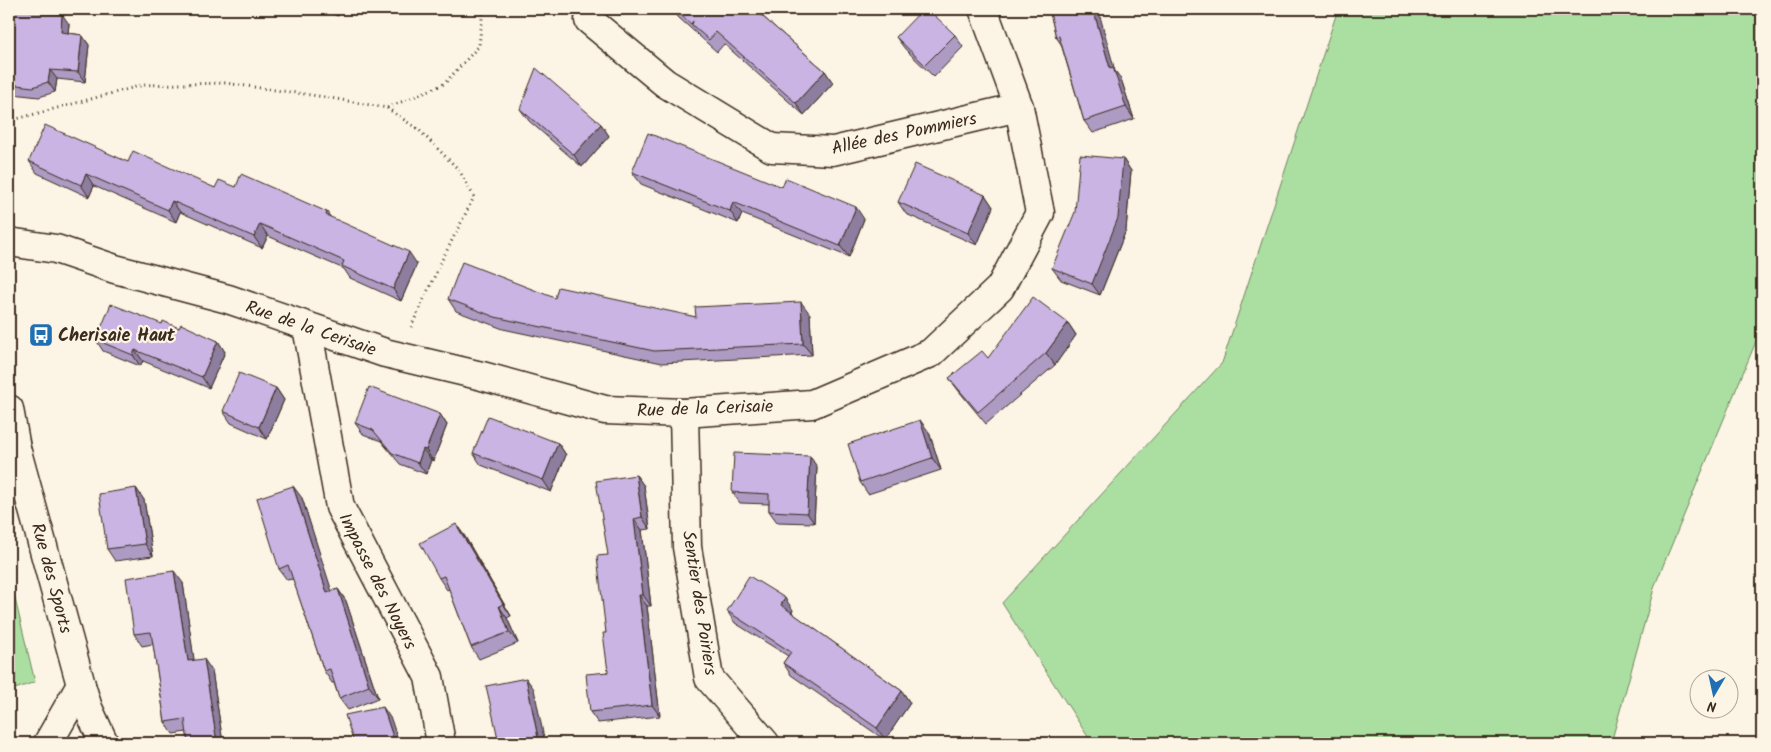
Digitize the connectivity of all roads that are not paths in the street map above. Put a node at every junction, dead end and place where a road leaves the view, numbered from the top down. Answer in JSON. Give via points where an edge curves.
{"nodes":[{"id":1,"x":983,"y":9,"type":"edge"},
{"id":2,"x":589,"y":20,"type":"dead end"},
{"id":3,"x":1019,"y":107,"type":"junction"},
{"id":4,"x":9,"y":242,"type":"edge"},
{"id":5,"x":307,"y":327,"type":"junction"},
{"id":6,"x":9,"y":409,"type":"edge"},
{"id":7,"x":684,"y":412,"type":"junction"},
{"id":8,"x":81,"y":685,"type":"junction"},
{"id":9,"x":48,"y":743,"type":"edge"},
{"id":10,"x":104,"y":743,"type":"edge"},
{"id":11,"x":441,"y":743,"type":"edge"},
{"id":12,"x":765,"y":743,"type":"edge"}],
"edges":[{"from":1,"to":3,"type":"street","name":"Rue de la Cerisaie"},
{"from":2,"to":3,"type":"street","name":"Allée des Pommiers","via":[[665,83],[772,148],[833,151]]},
{"from":3,"to":7,"type":"street","name":"Rue de la Cerisaie","via":[[1040,213],[1000,288],[931,353],[812,404]]},
{"from":4,"to":5,"type":"street","name":"Rue de la Cerisaie","via":[[56,249],[115,269],[228,299]]},
{"from":5,"to":7,"type":"street","name":"Rue de la Cerisaie","via":[[385,353],[605,410]]},
{"from":5,"to":11,"type":"street","name":"Impasse des Noyers","via":[[340,507],[429,677]]},
{"from":6,"to":8,"type":"street","name":"Rue des Sports","via":[[16,448]]},
{"from":7,"to":12,"type":"street","name":"Sentier des Poiriers","via":[[687,547],[709,678]]},
{"from":8,"to":9,"type":"street"},
{"from":8,"to":10,"type":"street","name":"Rue des Sports"}]}
